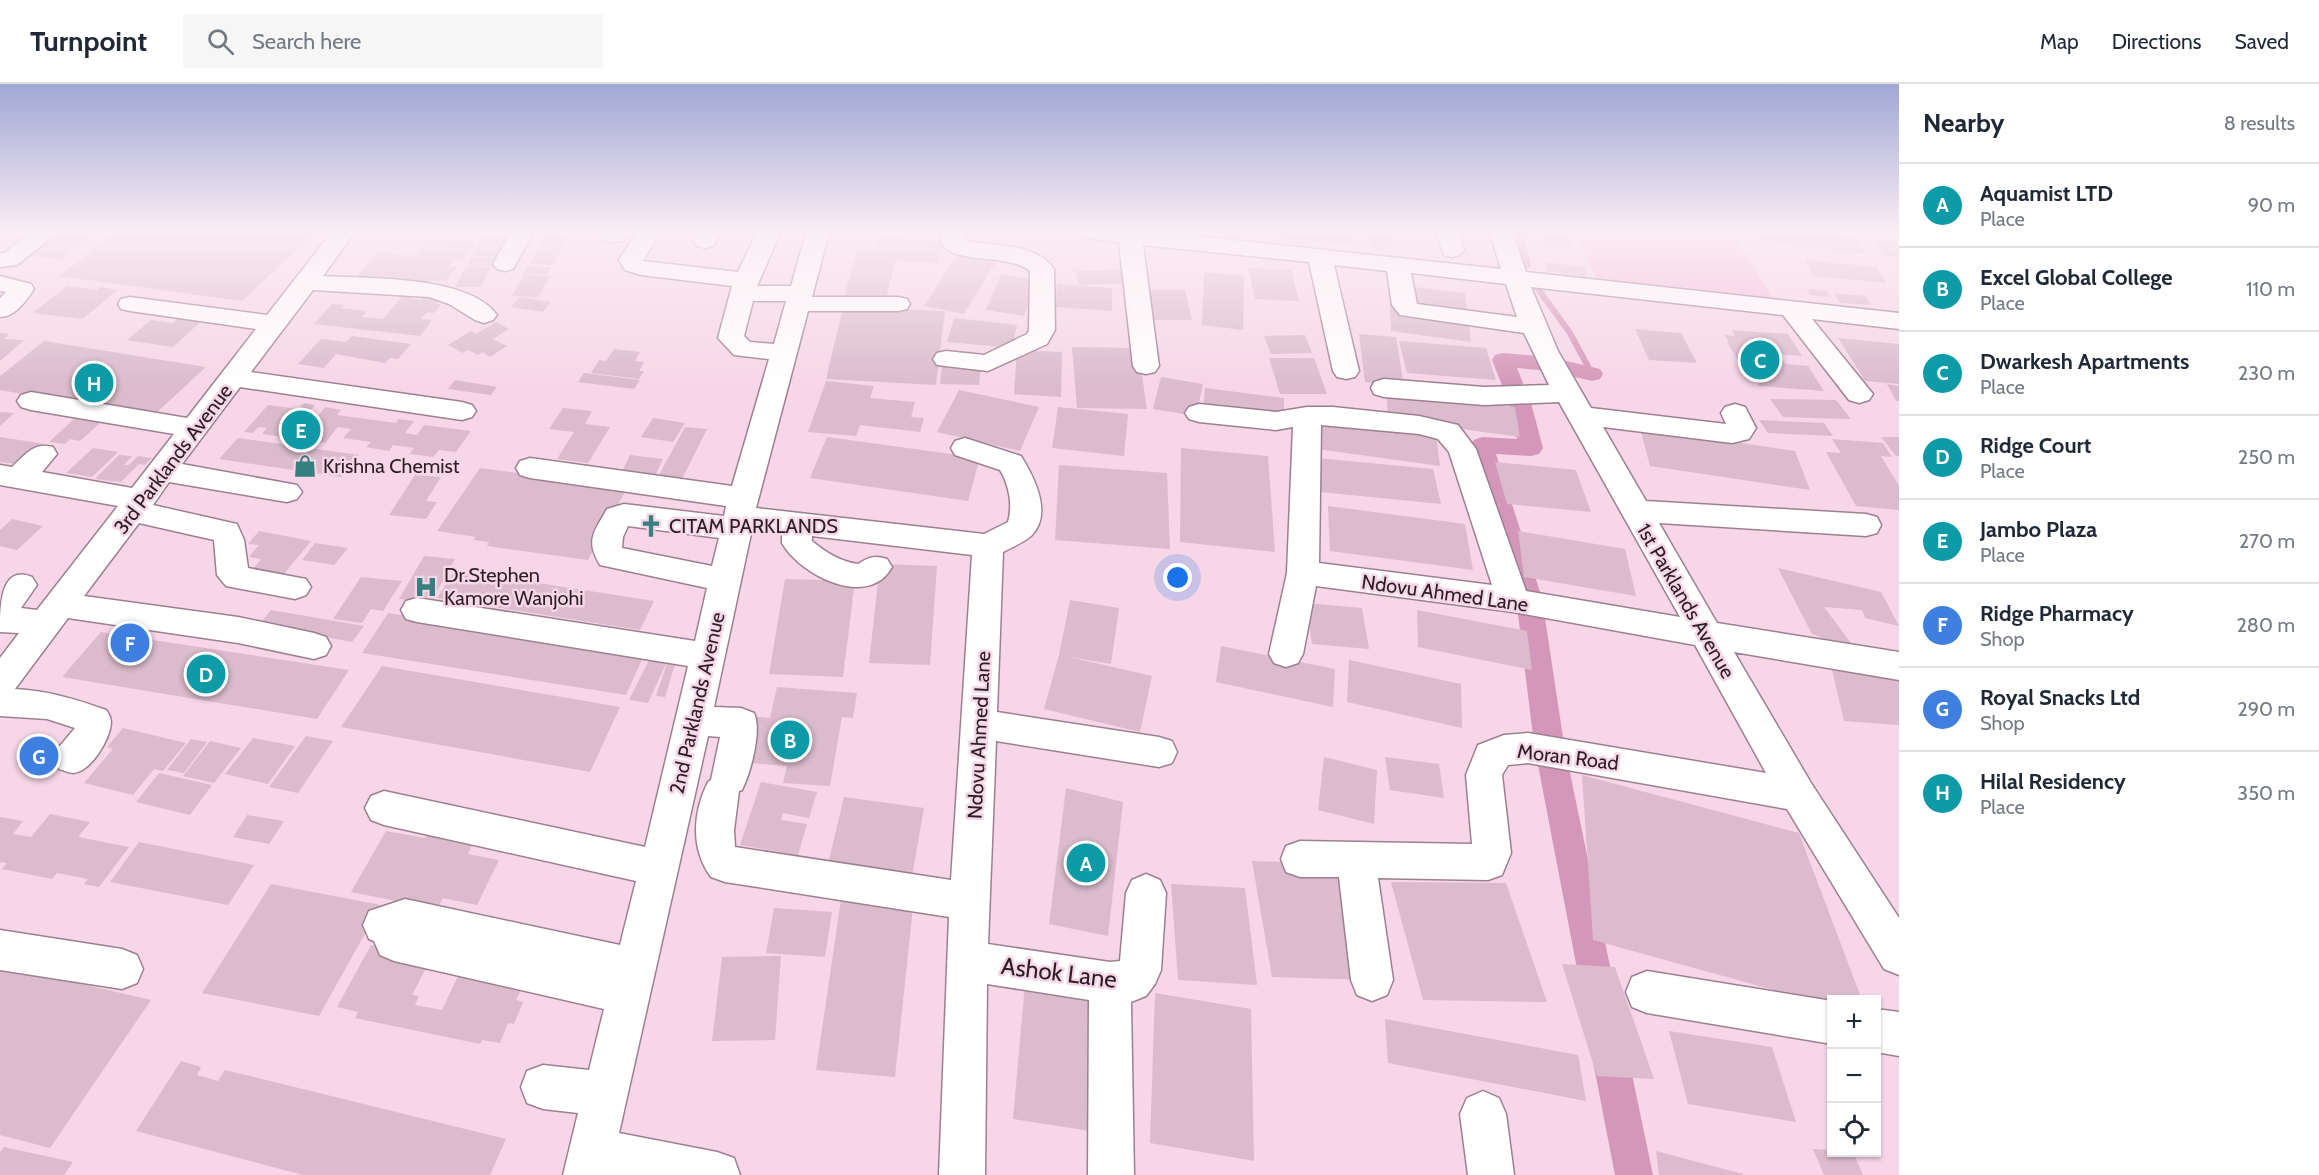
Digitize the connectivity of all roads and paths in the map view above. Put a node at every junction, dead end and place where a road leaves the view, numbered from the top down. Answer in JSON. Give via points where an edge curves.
{"nodes":[{"id":1,"x":3,"y":284,"type":"edge"},
{"id":2,"x":282,"y":284,"type":"edge"},
{"id":3,"x":305,"y":284,"type":"edge"},
{"id":4,"x":732,"y":284,"type":"edge"},
{"id":5,"x":804,"y":284,"type":"edge"},
{"id":6,"x":810,"y":284,"type":"edge"},
{"id":7,"x":1042,"y":284,"type":"edge"},
{"id":8,"x":1136,"y":284,"type":"edge"},
{"id":9,"x":1326,"y":284,"type":"edge"},
{"id":10,"x":1401,"y":284,"type":"edge"},
{"id":11,"x":1517,"y":284,"type":"edge"},
{"id":12,"x":1569,"y":284,"type":"edge"},
{"id":13,"x":744,"y":286,"type":"junction"},
{"id":14,"x":802,"y":290,"type":"junction"},
{"id":15,"x":1475,"y":300,"type":"dead end"},
{"id":16,"x":292,"y":302,"type":"junction"},
{"id":17,"x":130,"y":304,"type":"dead end"},
{"id":18,"x":378,"y":304,"type":"dead end"},
{"id":19,"x":898,"y":304,"type":"dead end"},
{"id":20,"x":1790,"y":308,"type":"junction"},
{"id":21,"x":3,"y":310,"type":"dead end"},
{"id":22,"x":1433,"y":314,"type":"junction"},
{"id":23,"x":484,"y":315,"type":"dead end"},
{"id":24,"x":1899,"y":321,"type":"edge"},
{"id":25,"x":1535,"y":327,"type":"junction"},
{"id":26,"x":784,"y":353,"type":"junction"},
{"id":27,"x":946,"y":359,"type":"dead end"},
{"id":28,"x":1146,"y":366,"type":"dead end"},
{"id":29,"x":1346,"y":371,"type":"dead end"},
{"id":30,"x":234,"y":378,"type":"junction"},
{"id":31,"x":1384,"y":388,"type":"dead end"},
{"id":32,"x":1858,"y":394,"type":"dead end"},
{"id":33,"x":31,"y":401,"type":"dead end"},
{"id":34,"x":1574,"y":404,"type":"junction"},
{"id":35,"x":462,"y":411,"type":"dead end"},
{"id":36,"x":1199,"y":413,"type":"dead end"},
{"id":37,"x":1735,"y":413,"type":"dead end"},
{"id":38,"x":1307,"y":416,"type":"junction"},
{"id":39,"x":194,"y":428,"type":"junction"},
{"id":40,"x":965,"y":448,"type":"dead end"},
{"id":41,"x":43,"y":454,"type":"dead end"},
{"id":42,"x":530,"y":468,"type":"dead end"},
{"id":43,"x":163,"y":471,"type":"junction"},
{"id":44,"x":9,"y":476,"type":"edge"},
{"id":45,"x":287,"y":492,"type":"dead end"},
{"id":46,"x":137,"y":506,"type":"junction"},
{"id":47,"x":1635,"y":511,"type":"junction"},
{"id":48,"x":740,"y":515,"type":"junction"},
{"id":49,"x":801,"y":525,"type":"junction"},
{"id":50,"x":1866,"y":525,"type":"dead end"},
{"id":51,"x":988,"y":546,"type":"junction"},
{"id":52,"x":876,"y":567,"type":"dead end"},
{"id":53,"x":1303,"y":573,"type":"junction"},
{"id":54,"x":724,"y":580,"type":"junction"},
{"id":55,"x":21,"y":585,"type":"dead end"},
{"id":56,"x":295,"y":587,"type":"dead end"},
{"id":57,"x":1513,"y":600,"type":"junction"},
{"id":58,"x":417,"y":610,"type":"dead end"},
{"id":59,"x":0,"y":612,"type":"edge"},
{"id":60,"x":54,"y":614,"type":"junction"},
{"id":61,"x":0,"y":619,"type":"edge"},
{"id":62,"x":1706,"y":635,"type":"junction"},
{"id":63,"x":314,"y":646,"type":"dead end"},
{"id":64,"x":1286,"y":654,"type":"dead end"},
{"id":65,"x":706,"y":656,"type":"junction"},
{"id":66,"x":1899,"y":666,"type":"edge"},
{"id":67,"x":0,"y":683,"type":"edge"},
{"id":68,"x":0,"y":702,"type":"edge"},
{"id":69,"x":693,"y":721,"type":"junction"},
{"id":70,"x":979,"y":724,"type":"junction"},
{"id":71,"x":1159,"y":752,"type":"dead end"},
{"id":72,"x":72,"y":758,"type":"dead end"},
{"id":73,"x":1798,"y":795,"type":"junction"},
{"id":74,"x":384,"y":808,"type":"dead end"},
{"id":75,"x":1299,"y":859,"type":"dead end"},
{"id":76,"x":1356,"y":859,"type":"junction"},
{"id":77,"x":659,"y":868,"type":"junction"},
{"id":78,"x":1146,"y":892,"type":"dead end"},
{"id":79,"x":971,"y":902,"type":"junction"},
{"id":80,"x":1885,"y":910,"type":"edge"},
{"id":81,"x":388,"y":933,"type":"dead end"},
{"id":82,"x":0,"y":950,"type":"edge"},
{"id":83,"x":1899,"y":955,"type":"edge"},
{"id":84,"x":967,"y":961,"type":"junction"},
{"id":85,"x":123,"y":969,"type":"dead end"},
{"id":86,"x":1372,"y":980,"type":"dead end"},
{"id":87,"x":632,"y":981,"type":"junction"},
{"id":88,"x":1110,"y":983,"type":"junction"},
{"id":89,"x":1647,"y":992,"type":"dead end"},
{"id":90,"x":1827,"y":1022,"type":"edge"},
{"id":91,"x":1881,"y":1031,"type":"edge"},
{"id":92,"x":1899,"y":1034,"type":"edge"},
{"id":93,"x":543,"y":1087,"type":"dead end"},
{"id":94,"x":605,"y":1094,"type":"junction"},
{"id":95,"x":1483,"y":1114,"type":"dead end"},
{"id":96,"x":588,"y":1163,"type":"edge"},
{"id":97,"x":717,"y":1175,"type":"edge"},
{"id":98,"x":962,"y":1175,"type":"edge"},
{"id":99,"x":1111,"y":1175,"type":"edge"},
{"id":100,"x":1491,"y":1175,"type":"edge"}],
"edges":[{"from":1,"to":21,"type":"street","via":[[21,289]]},
{"from":2,"to":16,"type":"street","via":[[280,301]]},
{"from":3,"to":16,"type":"street","name":"3rd Parklands Avenue"},
{"from":4,"to":13,"type":"street"},
{"from":5,"to":14,"type":"street","name":"2nd Parklands Avenue"},
{"from":6,"to":14,"type":"street"},
{"from":7,"to":27,"type":"street","via":[[1042,330],[1038,339],[988,363]]},
{"from":8,"to":28,"type":"street"},
{"from":9,"to":29,"type":"street"},
{"from":10,"to":22,"type":"street","via":[[1404,305],[1409,310]]},
{"from":11,"to":25,"type":"street","name":"1st Parklands Avenue"},
{"from":12,"to":20,"type":"street"},
{"from":13,"to":14,"type":"street"},
{"from":13,"to":26,"type":"street","via":[[731,338],[743,349]]},
{"from":14,"to":19,"type":"street"},
{"from":14,"to":26,"type":"street","name":"2nd Parklands Avenue"},
{"from":15,"to":22,"type":"street","via":[[1467,292],[1426,287]]},
{"from":16,"to":17,"type":"street"},
{"from":16,"to":18,"type":"street"},
{"from":16,"to":23,"type":"street","via":[[432,290],[458,299]]},
{"from":16,"to":30,"type":"street","name":"3rd Parklands Avenue"},
{"from":20,"to":24,"type":"street"},
{"from":20,"to":32,"type":"street"},
{"from":22,"to":25,"type":"street"},
{"from":25,"to":34,"type":"street","name":"1st Parklands Avenue"},
{"from":26,"to":48,"type":"street","name":"2nd Parklands Avenue"},
{"from":30,"to":35,"type":"street"},
{"from":30,"to":39,"type":"street","name":"3rd Parklands Avenue"},
{"from":31,"to":34,"type":"street"},
{"from":33,"to":39,"type":"street"},
{"from":34,"to":37,"type":"street","via":[[1732,434],[1742,428]]},
{"from":34,"to":47,"type":"street","name":"1st Parklands Avenue"},
{"from":36,"to":38,"type":"street","via":[[1276,421]]},
{"from":38,"to":53,"type":"street"},
{"from":38,"to":57,"type":"street","via":[[1409,424],[1448,432],[1462,449]]},
{"from":39,"to":43,"type":"street","name":"3rd Parklands Avenue"},
{"from":40,"to":51,"type":"street","via":[[1011,463],[1027,509],[1021,528]]},
{"from":41,"to":44,"type":"street"},
{"from":42,"to":48,"type":"street"},
{"from":43,"to":45,"type":"street"},
{"from":43,"to":46,"type":"street","name":"3rd Parklands Avenue"},
{"from":44,"to":46,"type":"street"},
{"from":46,"to":56,"type":"street","via":[[226,532],[233,575],[237,578]]},
{"from":46,"to":60,"type":"street","name":"3rd Parklands Avenue"},
{"from":47,"to":50,"type":"street"},
{"from":47,"to":62,"type":"street","name":"1st Parklands Avenue"},
{"from":48,"to":49,"type":"street"},
{"from":48,"to":54,"type":"street","name":"2nd Parklands Avenue"},
{"from":48,"to":54,"type":"street","via":[[624,515],[618,517],[605,543],[611,557]]},
{"from":49,"to":51,"type":"street"},
{"from":49,"to":52,"type":"street","via":[[796,537],[798,544],[822,563],[860,576]]},
{"from":51,"to":70,"type":"street","name":"Ndovu Ahmed Lane"},
{"from":53,"to":57,"type":"street","name":"Ndovu Ahmed Lane"},
{"from":53,"to":64,"type":"street"},
{"from":54,"to":65,"type":"street","name":"2nd Parklands Avenue"},
{"from":55,"to":59,"type":"street"},
{"from":57,"to":62,"type":"street","name":"Ndovu Ahmed Lane"},
{"from":58,"to":65,"type":"street"},
{"from":60,"to":61,"type":"street"},
{"from":60,"to":63,"type":"street","via":[[238,630]]},
{"from":60,"to":67,"type":"street","name":"3rd Parklands Avenue"},
{"from":62,"to":66,"type":"street","name":"Ndovu Ahmed Lane"},
{"from":62,"to":73,"type":"street","name":"1st Parklands Avenue"},
{"from":65,"to":69,"type":"street","name":"2nd Parklands Avenue"},
{"from":68,"to":72,"type":"street","via":[[47,705],[94,720],[90,736]]},
{"from":69,"to":77,"type":"street","name":"2nd Parklands Avenue"},
{"from":69,"to":79,"type":"street","via":[[741,723],[714,844],[717,856],[725,864]]},
{"from":70,"to":71,"type":"street"},
{"from":70,"to":79,"type":"street","name":"Ndovu Ahmed Lane"},
{"from":73,"to":76,"type":"street","name":"Moran Road","via":[[1574,755],[1528,748],[1504,750],[1491,756],[1484,775],[1492,853],[1488,862]]},
{"from":73,"to":80,"type":"street","name":"1st Parklands Avenue"},
{"from":74,"to":77,"type":"street"},
{"from":75,"to":76,"type":"street","name":"Moran Road"},
{"from":76,"to":86,"type":"street"},
{"from":77,"to":87,"type":"street","name":"2nd Parklands Avenue"},
{"from":78,"to":88,"type":"street","name":"Ashok Lane","via":[[1140,970],[1131,981]]},
{"from":79,"to":84,"type":"street","name":"Ndovu Ahmed Lane"},
{"from":80,"to":83,"type":"street","name":"1st Parklands Avenue"},
{"from":81,"to":87,"type":"street"},
{"from":82,"to":85,"type":"street"},
{"from":84,"to":88,"type":"street","name":"Ashok Lane"},
{"from":84,"to":98,"type":"street","name":"Ndovu Ahmed Lane"},
{"from":87,"to":94,"type":"street","name":"2nd Parklands Avenue"},
{"from":88,"to":99,"type":"street"},
{"from":89,"to":90,"type":"street"},
{"from":91,"to":92,"type":"street"},
{"from":93,"to":94,"type":"street"},
{"from":94,"to":96,"type":"street","name":"2nd Parklands Avenue"},
{"from":95,"to":100,"type":"street"},
{"from":96,"to":97,"type":"street"}]}
